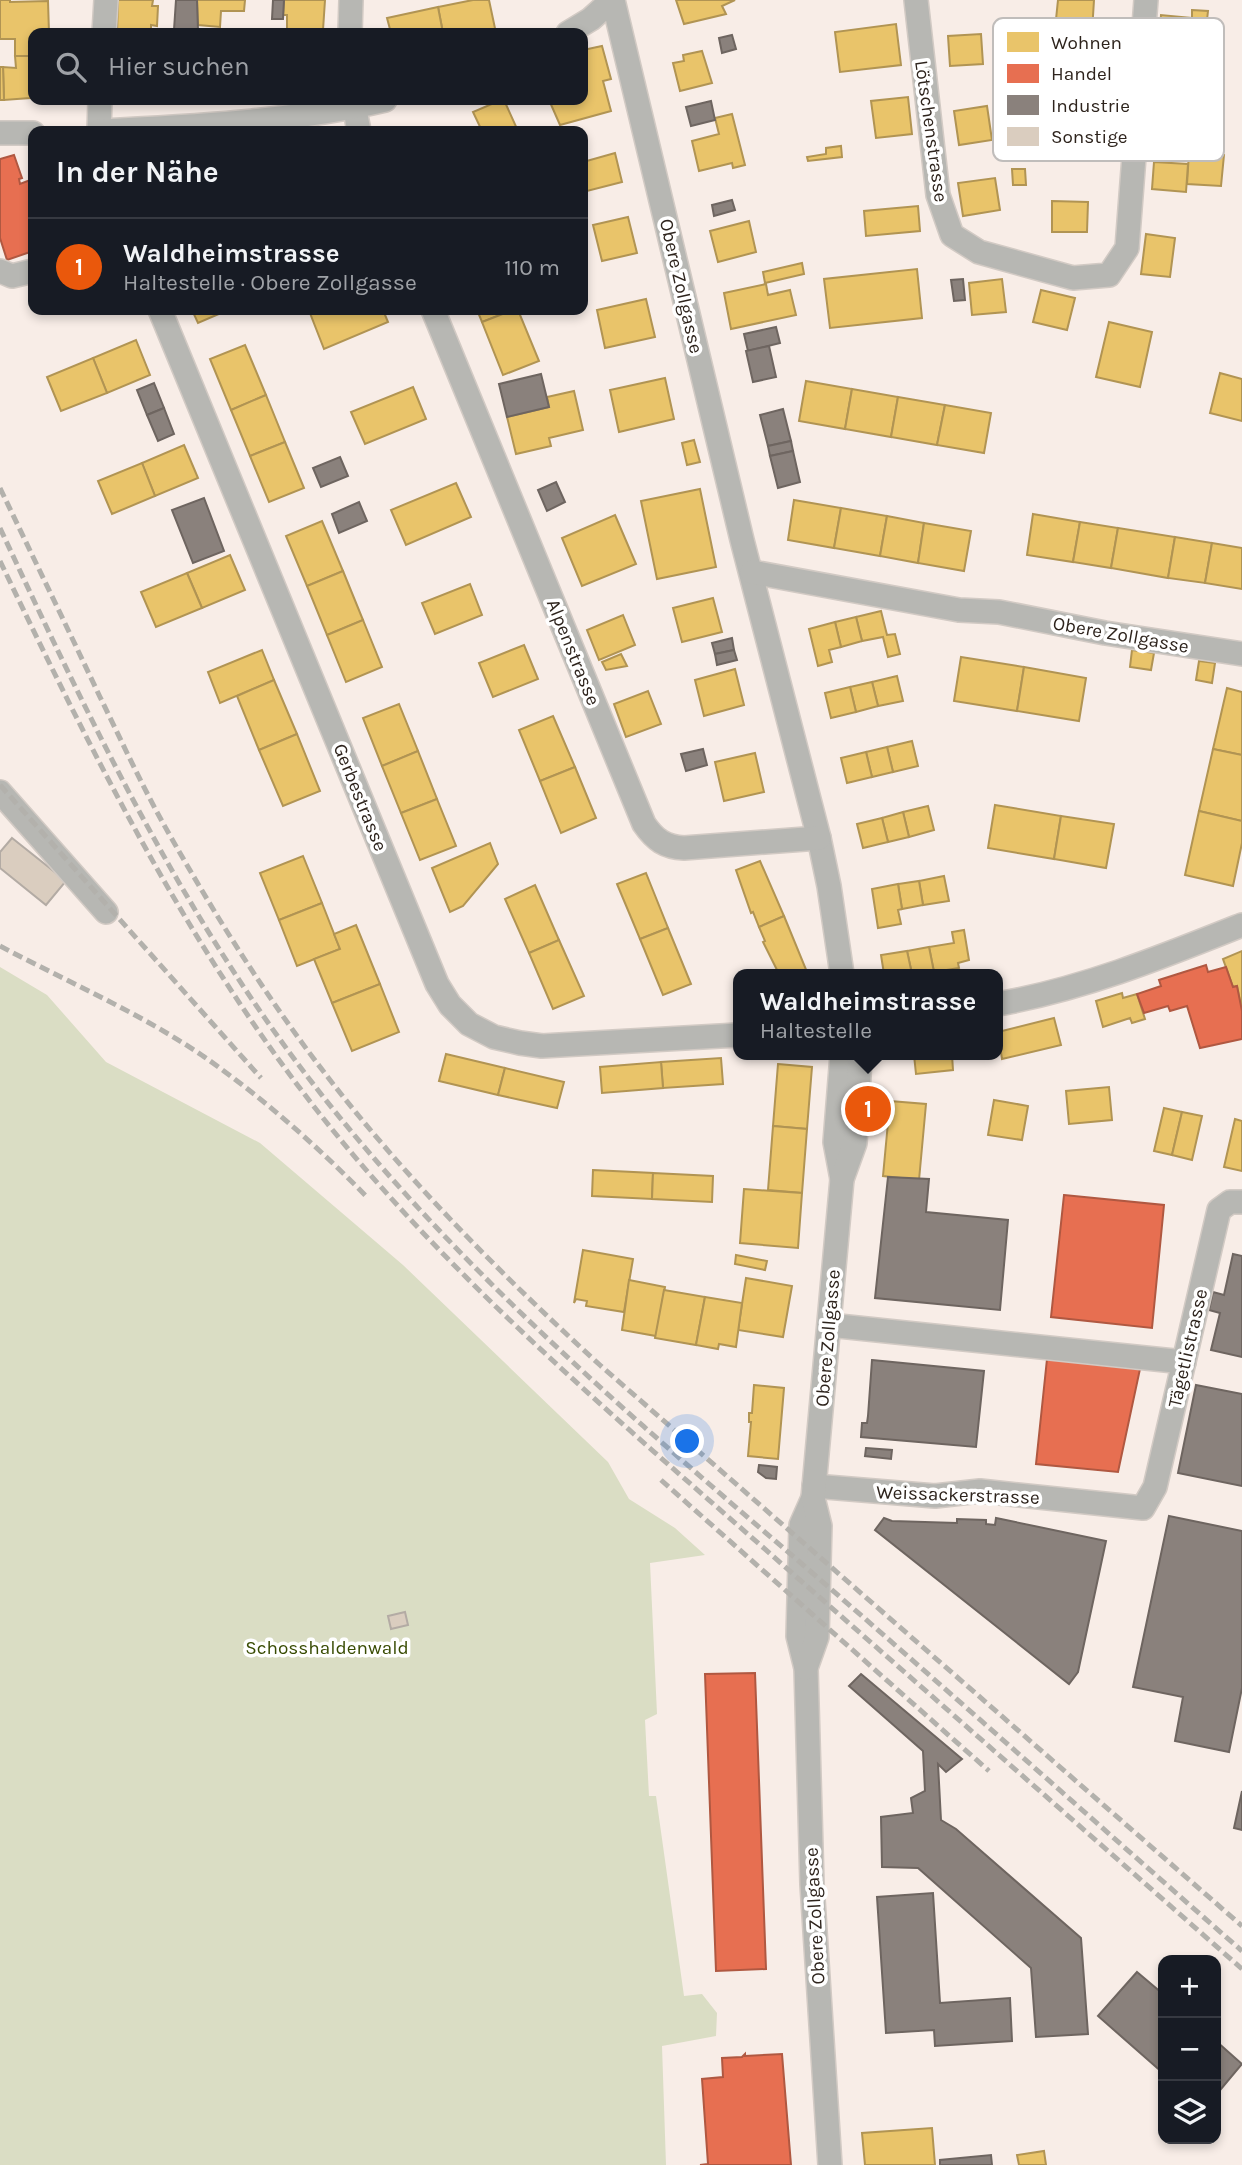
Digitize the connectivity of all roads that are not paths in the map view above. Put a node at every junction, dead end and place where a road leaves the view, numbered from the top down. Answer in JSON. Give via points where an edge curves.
{"nodes":[{"id":1,"x":106,"y":0,"type":"edge"},
{"id":2,"x":351,"y":0,"type":"edge"},
{"id":3,"x":612,"y":0,"type":"edge"},
{"id":4,"x":915,"y":0,"type":"edge"},
{"id":5,"x":1146,"y":0,"type":"edge"},
{"id":6,"x":1145,"y":18,"type":"edge"},
{"id":7,"x":104,"y":28,"type":"edge"},
{"id":8,"x":350,"y":28,"type":"edge"},
{"id":9,"x":576,"y":28,"type":"edge"},
{"id":10,"x":100,"y":105,"type":"edge"},
{"id":11,"x":346,"y":105,"type":"edge"},
{"id":12,"x":353,"y":105,"type":"edge"},
{"id":13,"x":99,"y":126,"type":"edge"},
{"id":14,"x":192,"y":126,"type":"edge"},
{"id":15,"x":358,"y":126,"type":"edge"},
{"id":16,"x":28,"y":132,"type":"edge"},
{"id":17,"x":0,"y":133,"type":"edge"},
{"id":18,"x":1134,"y":161,"type":"edge"},
{"id":19,"x":0,"y":271,"type":"edge"},
{"id":20,"x":28,"y":272,"type":"edge"},
{"id":21,"x":162,"y":315,"type":"edge"},
{"id":22,"x":435,"y":315,"type":"edge"},
{"id":23,"x":752,"y":572,"type":"junction"},
{"id":24,"x":1242,"y":654,"type":"edge"},
{"id":25,"x":0,"y":792,"type":"edge"},
{"id":26,"x":819,"y":838,"type":"junction"},
{"id":27,"x":106,"y":912,"type":"dead end"},
{"id":28,"x":1242,"y":925,"type":"edge"},
{"id":29,"x":841,"y":969,"type":"edge"},
{"id":30,"x":1003,"y":1002,"type":"edge"},
{"id":31,"x":733,"y":1035,"type":"edge"},
{"id":32,"x":842,"y":1060,"type":"edge"},
{"id":33,"x":860,"y":1060,"type":"edge"},
{"id":34,"x":842,"y":1178,"type":"junction"},
{"id":35,"x":1242,"y":1202,"type":"edge"},
{"id":36,"x":829,"y":1325,"type":"junction"},
{"id":37,"x":1184,"y":1362,"type":"junction"},
{"id":38,"x":814,"y":1492,"type":"junction"},
{"id":39,"x":1143,"y":1508,"type":"joint"},
{"id":40,"x":830,"y":2165,"type":"edge"}],
"edges":[{"from":1,"to":7,"type":"street"},
{"from":2,"to":8,"type":"street"},
{"from":3,"to":9,"type":"street"},
{"from":3,"to":23,"type":"street","name":"Obere Zollgasse"},
{"from":4,"to":18,"type":"street","name":"Lötschenstrasse","via":[[937,195],[952,235],[979,252],[1073,278],[1109,275],[1127,248]]},
{"from":5,"to":6,"type":"street","name":"Lötschenstrasse"},
{"from":10,"to":13,"type":"street"},
{"from":11,"to":14,"type":"street"},
{"from":12,"to":15,"type":"street"},
{"from":16,"to":17,"type":"street"},
{"from":19,"to":20,"type":"street","via":[[12,276]]},
{"from":21,"to":31,"type":"street","name":"Gerbestrasse","via":[[437,984],[450,1005],[469,1024],[495,1037],[542,1046]]},
{"from":22,"to":26,"type":"street","name":"Alpenstrasse","via":[[650,833],[660,842],[684,848]]},
{"from":23,"to":24,"type":"street","name":"Obere Zollgasse"},
{"from":23,"to":26,"type":"street","name":"Obere Zollgasse"},
{"from":25,"to":27,"type":"street"},
{"from":26,"to":29,"type":"street","name":"Obere Zollgasse"},
{"from":28,"to":30,"type":"street","via":[[1077,986]]},
{"from":32,"to":34,"type":"street","name":"Obere Zollgasse","via":[[835,1142]]},
{"from":33,"to":34,"type":"street","name":"Obere Zollgasse","via":[[855,1143]]},
{"from":34,"to":36,"type":"street","name":"Obere Zollgasse"},
{"from":35,"to":37,"type":"street","name":"Tägetlistrasse","via":[[1230,1202],[1219,1210]]},
{"from":36,"to":37,"type":"street"},
{"from":36,"to":38,"type":"street","name":"Obere Zollgasse"},
{"from":37,"to":39,"type":"street","name":"Tägetlistrasse","via":[[1155,1487]]},
{"from":38,"to":39,"type":"street","name":"Weissackerstrasse","via":[[934,1496],[980,1491]]},
{"from":38,"to":40,"type":"street","name":"Obere Zollgasse","via":[[820,1526],[817,1637],[806,1668],[812,1884]]}]}
